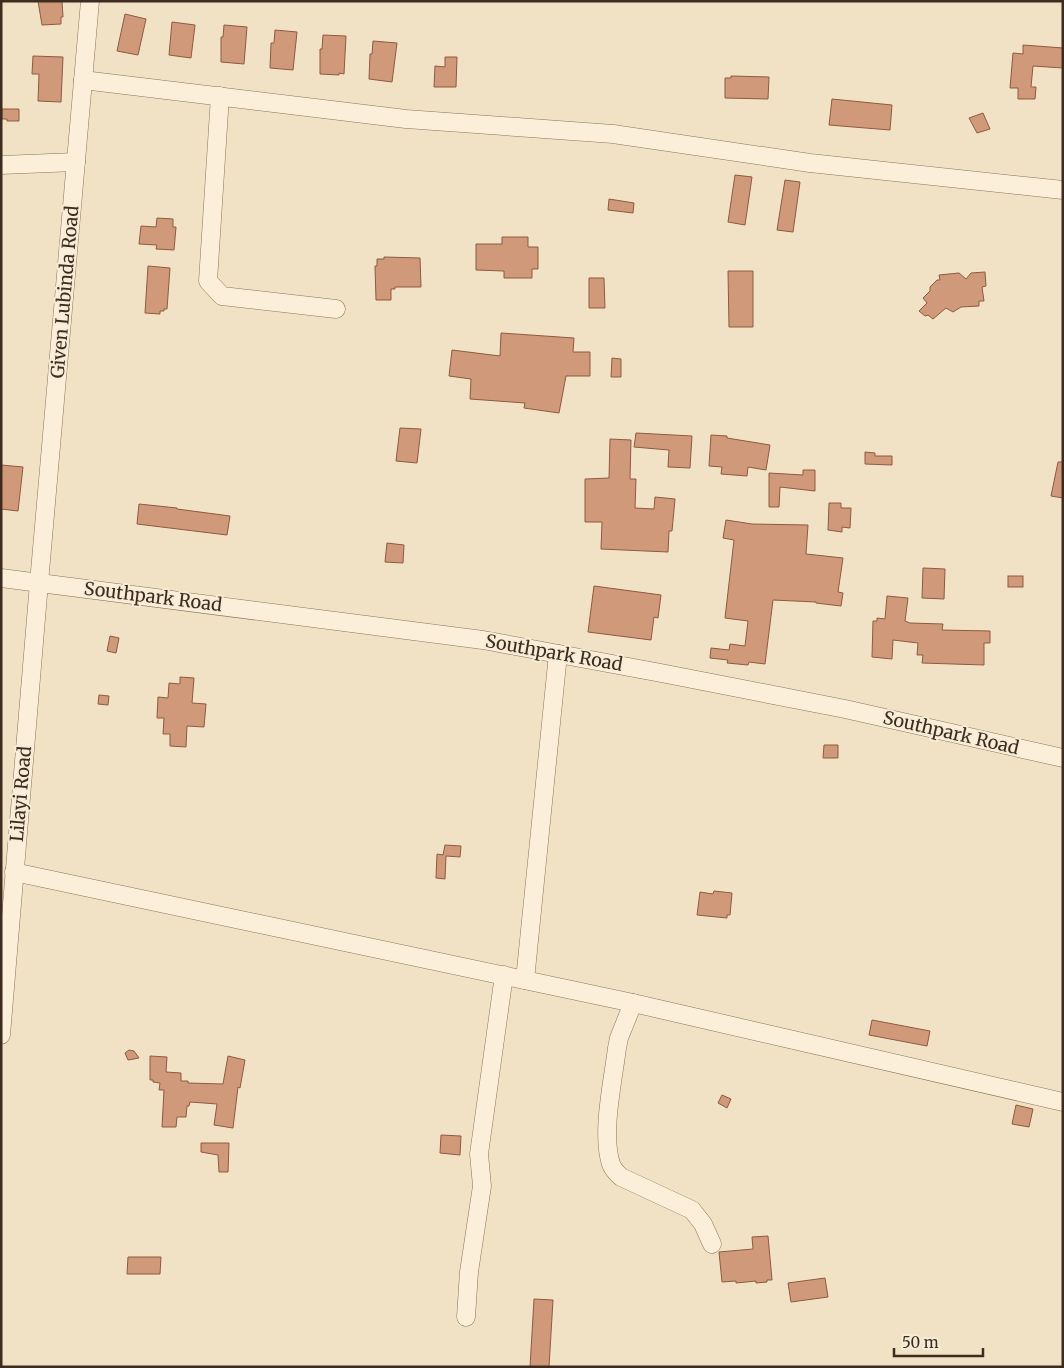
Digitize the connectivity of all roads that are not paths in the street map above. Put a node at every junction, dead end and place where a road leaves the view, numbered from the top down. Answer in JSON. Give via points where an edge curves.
{"nodes":[{"id":1,"x":90,"y":1,"type":"edge"},
{"id":2,"x":83,"y":80,"type":"junction"},
{"id":3,"x":220,"y":96,"type":"junction"},
{"id":4,"x":76,"y":162,"type":"junction"},
{"id":5,"x":1,"y":165,"type":"edge"},
{"id":6,"x":1063,"y":190,"type":"edge"},
{"id":7,"x":336,"y":309,"type":"dead end"},
{"id":8,"x":1,"y":578,"type":"edge"},
{"id":9,"x":39,"y":583,"type":"junction"},
{"id":10,"x":558,"y":654,"type":"junction"},
{"id":11,"x":1063,"y":758,"type":"edge"},
{"id":12,"x":14,"y":872,"type":"junction"},
{"id":13,"x":504,"y":975,"type":"junction"},
{"id":14,"x":525,"y":980,"type":"junction"},
{"id":15,"x":633,"y":1003,"type":"junction"},
{"id":16,"x":1,"y":1035,"type":"edge"},
{"id":17,"x":1063,"y":1102,"type":"edge"},
{"id":18,"x":712,"y":1244,"type":"dead end"},
{"id":19,"x":466,"y":1317,"type":"dead end"}],
"edges":[{"from":1,"to":2,"type":"street","name":"Given Lubinda Road"},
{"from":2,"to":3,"type":"street"},
{"from":2,"to":4,"type":"street","name":"Given Lubinda Road"},
{"from":3,"to":6,"type":"street","via":[[406,119],[613,134],[810,162]]},
{"from":3,"to":7,"type":"street","via":[[208,281],[222,296]]},
{"from":4,"to":5,"type":"street"},
{"from":4,"to":9,"type":"street","name":"Given Lubinda Road"},
{"from":8,"to":9,"type":"street","name":"Southpark Road"},
{"from":9,"to":10,"type":"street","name":"Southpark Road","via":[[484,640]]},
{"from":9,"to":12,"type":"street","name":"Lilayi Road"},
{"from":10,"to":11,"type":"street","name":"Southpark Road","via":[[845,709]]},
{"from":10,"to":14,"type":"street"},
{"from":12,"to":13,"type":"street"},
{"from":12,"to":16,"type":"street","name":"Lilayi Road"},
{"from":13,"to":14,"type":"street"},
{"from":13,"to":19,"type":"street","via":[[479,1154],[482,1186]]},
{"from":14,"to":15,"type":"street"},
{"from":15,"to":17,"type":"street"},
{"from":15,"to":18,"type":"street","via":[[617,1048],[607,1127],[611,1164],[621,1177],[692,1210]]}]}
